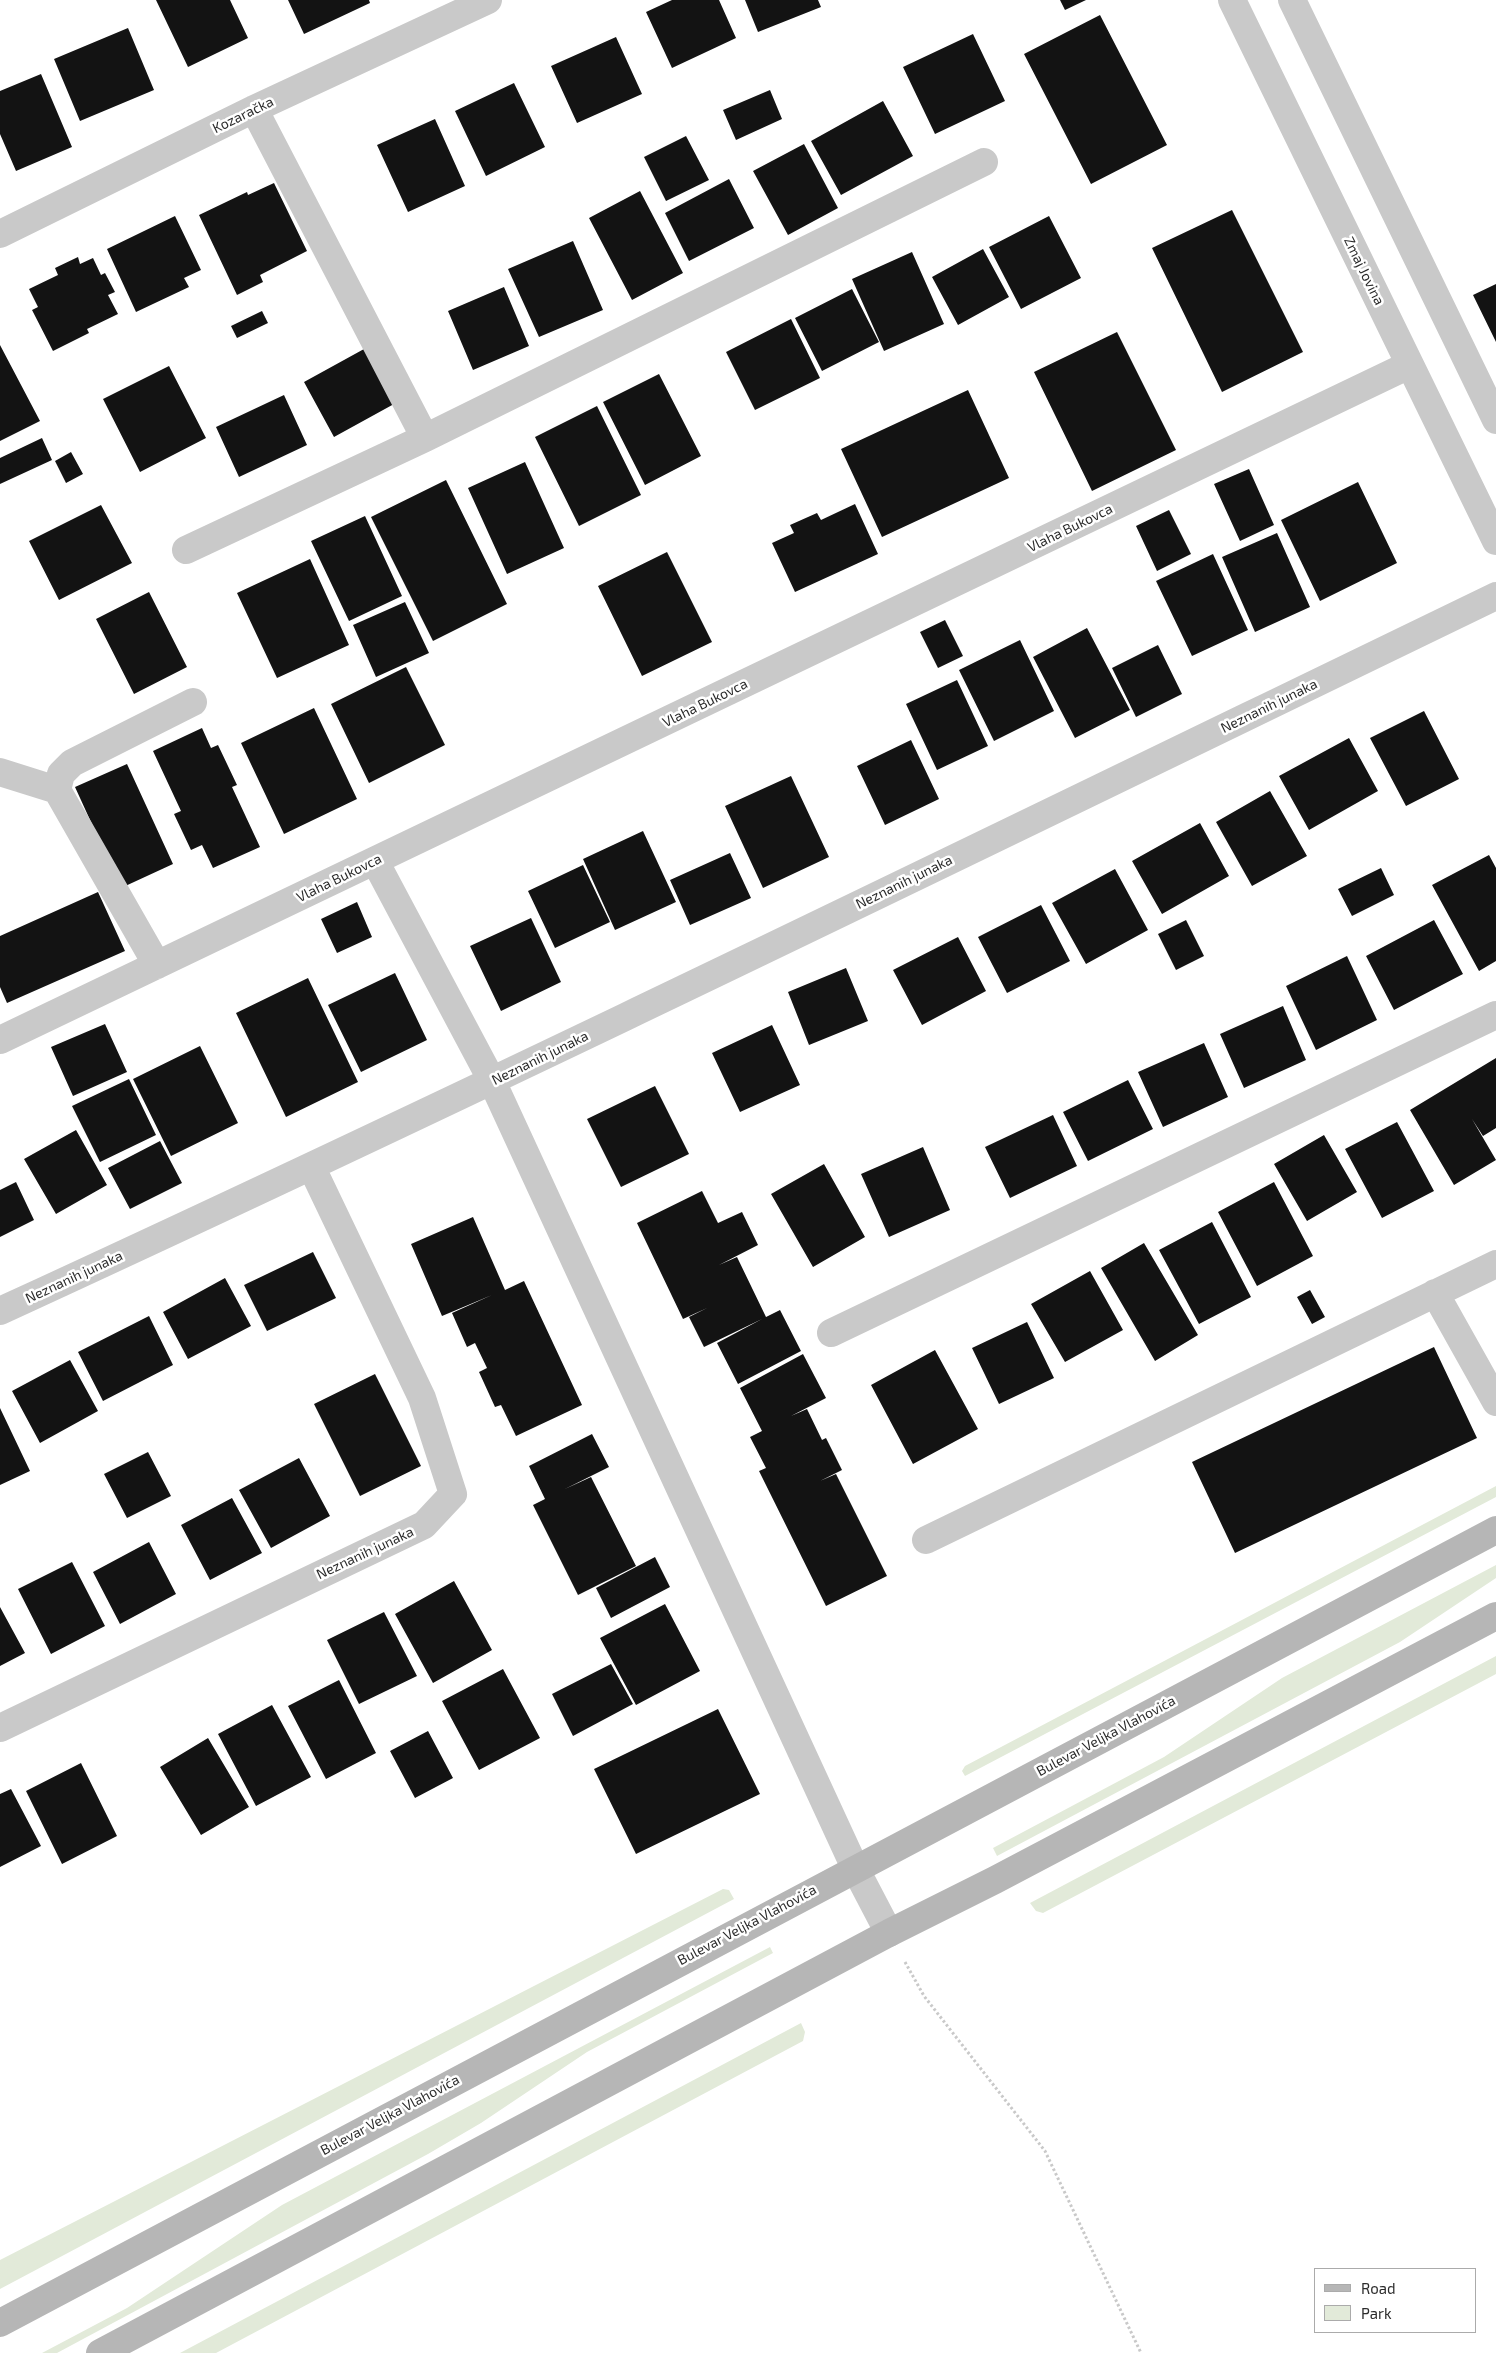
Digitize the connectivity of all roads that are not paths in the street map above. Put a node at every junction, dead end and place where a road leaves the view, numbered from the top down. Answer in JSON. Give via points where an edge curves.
{"nodes":[{"id":1,"x":488,"y":0,"type":"edge"},
{"id":2,"x":1232,"y":0,"type":"edge"},
{"id":3,"x":1292,"y":0,"type":"edge"},
{"id":4,"x":254,"y":109,"type":"junction"},
{"id":5,"x":984,"y":162,"type":"dead end"},
{"id":6,"x":0,"y":234,"type":"edge"},
{"id":7,"x":1409,"y":365,"type":"junction"},
{"id":8,"x":1496,"y":420,"type":"edge"},
{"id":9,"x":425,"y":438,"type":"junction"},
{"id":10,"x":1496,"y":541,"type":"edge"},
{"id":11,"x":186,"y":550,"type":"dead end"},
{"id":12,"x":1496,"y":596,"type":"edge"},
{"id":13,"x":193,"y":702,"type":"dead end"},
{"id":14,"x":0,"y":772,"type":"edge"},
{"id":15,"x":58,"y":790,"type":"junction"},
{"id":16,"x":375,"y":861,"type":"junction"},
{"id":17,"x":157,"y":965,"type":"junction"},
{"id":18,"x":1496,"y":1015,"type":"edge"},
{"id":19,"x":0,"y":1040,"type":"edge"},
{"id":20,"x":492,"y":1081,"type":"junction"},
{"id":21,"x":312,"y":1168,"type":"junction"},
{"id":22,"x":1496,"y":1264,"type":"edge"},
{"id":23,"x":1435,"y":1293,"type":"junction"},
{"id":24,"x":0,"y":1311,"type":"edge"},
{"id":25,"x":831,"y":1333,"type":"dead end"},
{"id":26,"x":1496,"y":1402,"type":"edge"},
{"id":27,"x":1496,"y":1530,"type":"edge"},
{"id":28,"x":926,"y":1540,"type":"dead end"},
{"id":29,"x":1496,"y":1616,"type":"edge"},
{"id":30,"x":0,"y":1728,"type":"edge"},
{"id":31,"x":855,"y":1868,"type":"junction"},
{"id":32,"x":889,"y":1933,"type":"junction"},
{"id":33,"x":0,"y":2322,"type":"edge"},
{"id":34,"x":100,"y":2353,"type":"edge"}],
"edges":[{"from":1,"to":4,"type":"street","name":"Kozaračka"},
{"from":2,"to":7,"type":"street","name":"Zmaj Jovina"},
{"from":3,"to":8,"type":"street"},
{"from":4,"to":6,"type":"street","name":"Kozaračka"},
{"from":4,"to":9,"type":"street"},
{"from":5,"to":9,"type":"street"},
{"from":7,"to":10,"type":"street","name":"Zmaj Jovina"},
{"from":7,"to":16,"type":"street","name":"Vlaha Bukovca"},
{"from":9,"to":11,"type":"street"},
{"from":12,"to":20,"type":"street","name":"Neznanih junaka"},
{"from":13,"to":15,"type":"street","via":[[72,763],[61,774]]},
{"from":14,"to":15,"type":"street"},
{"from":15,"to":17,"type":"street"},
{"from":16,"to":17,"type":"street","name":"Vlaha Bukovca"},
{"from":16,"to":20,"type":"street"},
{"from":17,"to":19,"type":"street","name":"Vlaha Bukovca"},
{"from":18,"to":25,"type":"street"},
{"from":20,"to":21,"type":"street","name":"Neznanih junaka"},
{"from":20,"to":31,"type":"street"},
{"from":21,"to":24,"type":"street","name":"Neznanih junaka"},
{"from":21,"to":30,"type":"street","name":"Neznanih junaka","via":[[422,1398],[453,1494],[424,1525]]},
{"from":22,"to":23,"type":"street"},
{"from":23,"to":26,"type":"street"},
{"from":23,"to":28,"type":"street"},
{"from":27,"to":31,"type":"main road","name":"Bulevar Veljka Vlahovića"},
{"from":29,"to":32,"type":"main road"},
{"from":31,"to":32,"type":"street"},
{"from":31,"to":33,"type":"main road","name":"Bulevar Veljka Vlahovića"},
{"from":32,"to":34,"type":"main road"}]}
